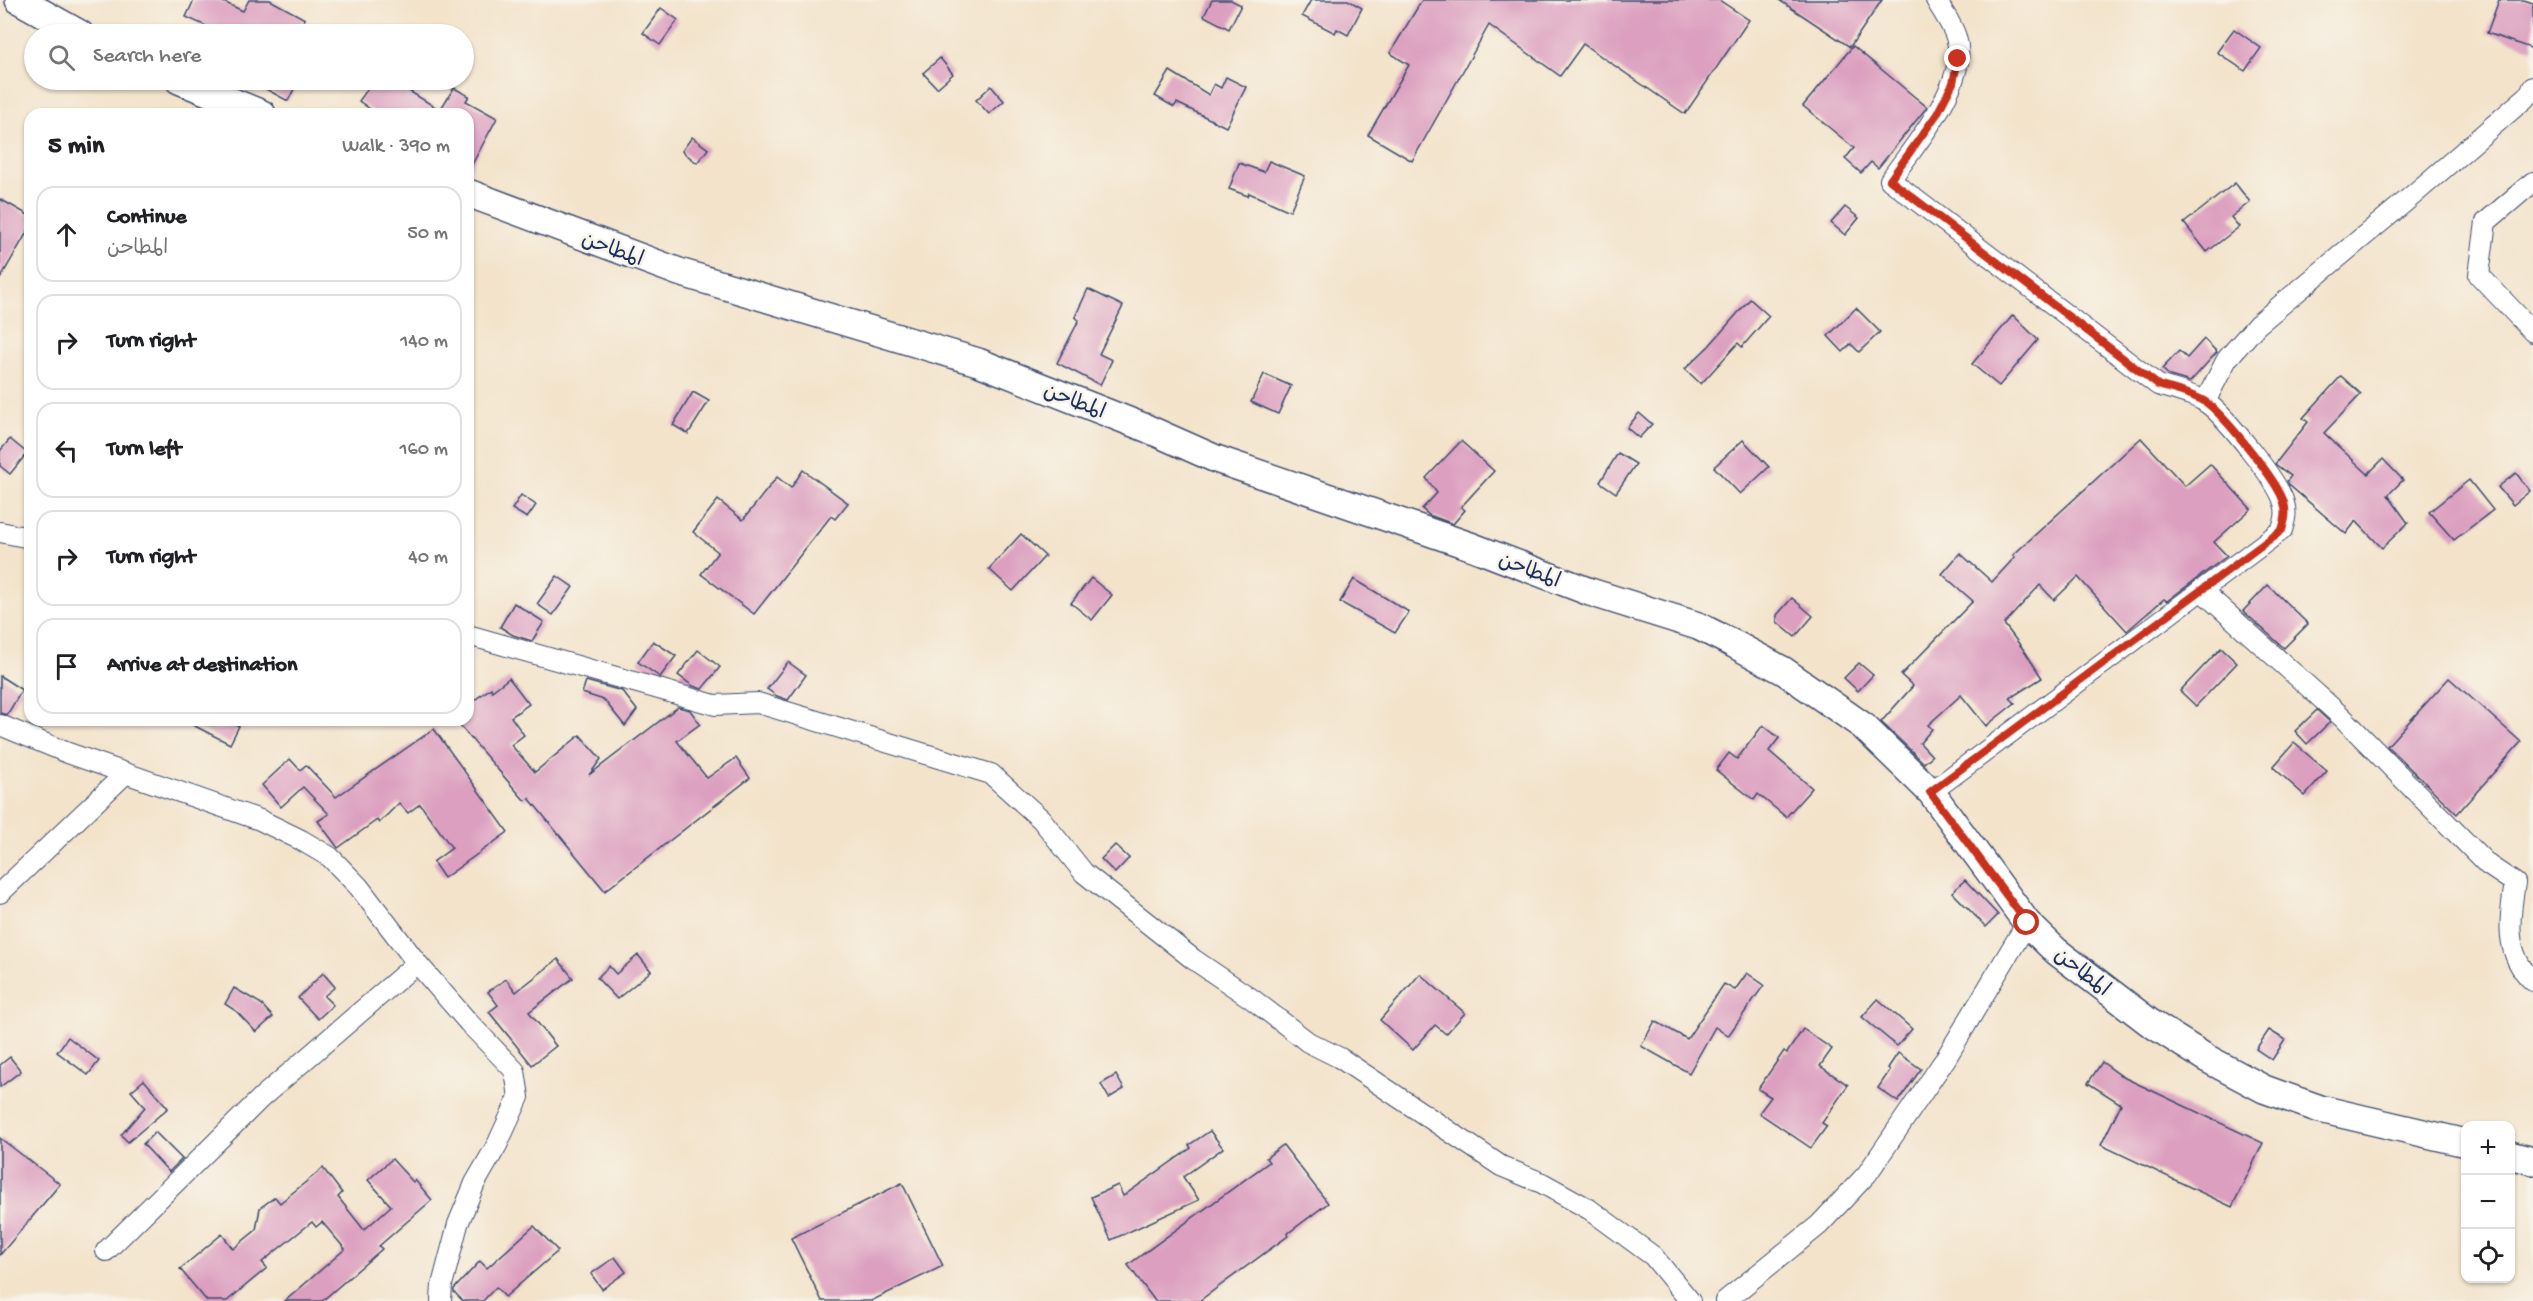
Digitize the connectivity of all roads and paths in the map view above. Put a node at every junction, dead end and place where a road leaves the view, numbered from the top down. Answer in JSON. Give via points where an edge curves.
{"nodes":[{"id":1,"x":19,"y":0,"type":"edge"},
{"id":2,"x":1936,"y":0,"type":"edge"},
{"id":3,"x":62,"y":24,"type":"edge"},
{"id":4,"x":2533,"y":87,"type":"edge"},
{"id":5,"x":203,"y":90,"type":"edge"},
{"id":6,"x":247,"y":108,"type":"edge"},
{"id":7,"x":2533,"y":182,"type":"edge"},
{"id":8,"x":474,"y":195,"type":"edge"},
{"id":9,"x":2533,"y":332,"type":"edge"},
{"id":10,"x":2205,"y":402,"type":"junction"},
{"id":11,"x":0,"y":532,"type":"edge"},
{"id":12,"x":24,"y":537,"type":"edge"},
{"id":13,"x":2201,"y":590,"type":"junction"},
{"id":14,"x":474,"y":637,"type":"edge"},
{"id":15,"x":0,"y":725,"type":"edge"},
{"id":16,"x":125,"y":774,"type":"junction"},
{"id":17,"x":1930,"y":792,"type":"junction"},
{"id":18,"x":0,"y":893,"type":"edge"},
{"id":19,"x":2027,"y":923,"type":"junction"},
{"id":20,"x":417,"y":963,"type":"junction"},
{"id":21,"x":2533,"y":981,"type":"edge"},
{"id":22,"x":2461,"y":1142,"type":"edge"},
{"id":23,"x":2515,"y":1156,"type":"edge"},
{"id":24,"x":2533,"y":1161,"type":"edge"},
{"id":25,"x":106,"y":1251,"type":"dead end"},
{"id":26,"x":441,"y":1301,"type":"edge"},
{"id":27,"x":1690,"y":1301,"type":"edge"},
{"id":28,"x":1725,"y":1301,"type":"edge"}],
"edges":[{"from":1,"to":3,"type":"main road"},
{"from":2,"to":10,"type":"street","via":[[1957,37],[1953,83],[1937,114],[1890,180],[2158,385]]},
{"from":4,"to":10,"type":"street","via":[[2530,94],[2406,201],[2257,325],[2227,359]]},
{"from":5,"to":6,"type":"main road"},
{"from":7,"to":9,"type":"street","via":[[2486,222],[2479,275]]},
{"from":8,"to":17,"type":"main road","name":"المطاحن","via":[[679,272],[978,362],[1216,459],[1473,547],[1590,592],[1698,626],[1784,671],[1863,726]]},
{"from":10,"to":13,"type":"street","via":[[2224,419],[2270,477],[2284,500],[2287,515],[2282,530]]},
{"from":11,"to":12,"type":"street"},
{"from":13,"to":17,"type":"street"},
{"from":13,"to":21,"type":"street","via":[[2342,717],[2488,865],[2515,883],[2511,948],[2521,970]]},
{"from":14,"to":27,"type":"street","via":[[715,705],[758,703],[991,774],[1041,819],[1084,873],[1193,959],[1308,1042],[1340,1058],[1501,1166],[1589,1209],[1653,1256]]},
{"from":15,"to":16,"type":"street"},
{"from":16,"to":18,"type":"street"},
{"from":16,"to":20,"type":"street","via":[[260,820],[330,857],[381,914]]},
{"from":17,"to":19,"type":"main road","name":"المطاحن"},
{"from":19,"to":22,"type":"main road","name":"المطاحن","via":[[2056,951],[2149,1022],[2264,1089],[2320,1109]]},
{"from":19,"to":28,"type":"street","via":[[1946,1058],[1867,1174],[1819,1225]]},
{"from":20,"to":25,"type":"street","via":[[262,1097]]},
{"from":20,"to":26,"type":"street","via":[[515,1071],[519,1097],[475,1183],[459,1224]]},
{"from":23,"to":24,"type":"main road"}]}
